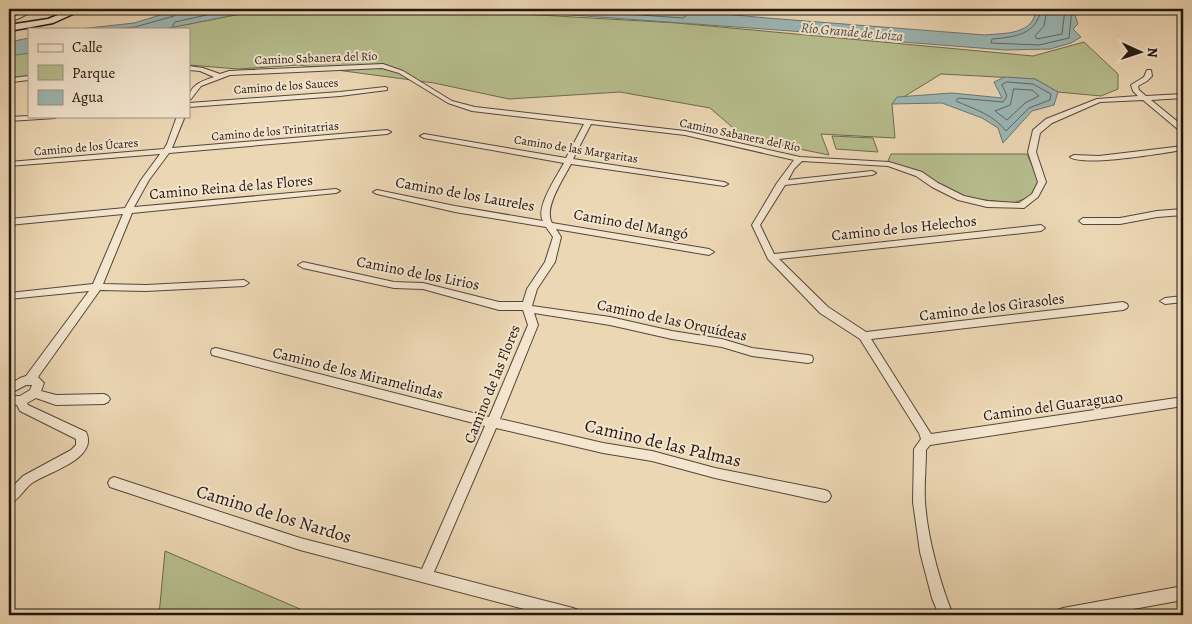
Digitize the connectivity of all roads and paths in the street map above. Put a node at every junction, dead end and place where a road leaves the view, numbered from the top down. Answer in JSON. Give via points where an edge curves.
{"nodes":[{"id":1,"x":35,"y":9,"type":"edge"},
{"id":2,"x":80,"y":9,"type":"edge"},
{"id":3,"x":764,"y":9,"type":"edge"},
{"id":4,"x":794,"y":9,"type":"edge"},
{"id":5,"x":1174,"y":9,"type":"edge"},
{"id":6,"x":1183,"y":13,"type":"edge"},
{"id":7,"x":9,"y":21,"type":"edge"},
{"id":8,"x":9,"y":28,"type":"edge"},
{"id":9,"x":190,"y":68,"type":"edge"},
{"id":10,"x":1149,"y":70,"type":"dead end"},
{"id":11,"x":218,"y":76,"type":"junction"},
{"id":12,"x":28,"y":78,"type":"edge"},
{"id":13,"x":12,"y":80,"type":"dead end"},
{"id":14,"x":385,"y":89,"type":"dead end"},
{"id":15,"x":1142,"y":96,"type":"junction"},
{"id":16,"x":1183,"y":96,"type":"edge"},
{"id":17,"x":190,"y":97,"type":"edge"},
{"id":18,"x":190,"y":105,"type":"edge"},
{"id":19,"x":28,"y":118,"type":"edge"},
{"id":20,"x":180,"y":118,"type":"edge"},
{"id":21,"x":9,"y":119,"type":"edge"},
{"id":22,"x":589,"y":122,"type":"junction"},
{"id":23,"x":1183,"y":129,"type":"edge"},
{"id":24,"x":386,"y":132,"type":"dead end"},
{"id":25,"x":424,"y":136,"type":"dead end"},
{"id":26,"x":1183,"y":148,"type":"edge"},
{"id":27,"x":165,"y":151,"type":"junction"},
{"id":28,"x":1074,"y":158,"type":"dead end"},
{"id":29,"x":800,"y":159,"type":"junction"},
{"id":30,"x":568,"y":161,"type":"junction"},
{"id":31,"x":9,"y":164,"type":"edge"},
{"id":32,"x":872,"y":174,"type":"dead end"},
{"id":33,"x":724,"y":184,"type":"dead end"},
{"id":34,"x":781,"y":184,"type":"junction"},
{"id":35,"x":336,"y":191,"type":"dead end"},
{"id":36,"x":377,"y":192,"type":"dead end"},
{"id":37,"x":129,"y":211,"type":"junction"},
{"id":38,"x":1183,"y":212,"type":"edge"},
{"id":39,"x":1083,"y":220,"type":"dead end"},
{"id":40,"x":9,"y":222,"type":"edge"},
{"id":41,"x":548,"y":223,"type":"junction"},
{"id":42,"x":1040,"y":228,"type":"dead end"},
{"id":43,"x":709,"y":252,"type":"dead end"},
{"id":44,"x":771,"y":257,"type":"junction"},
{"id":45,"x":303,"y":265,"type":"dead end"},
{"id":46,"x":244,"y":283,"type":"dead end"},
{"id":47,"x":97,"y":287,"type":"junction"},
{"id":48,"x":9,"y":296,"type":"edge"},
{"id":49,"x":1183,"y":299,"type":"edge"},
{"id":50,"x":1165,"y":301,"type":"dead end"},
{"id":51,"x":1123,"y":306,"type":"dead end"},
{"id":52,"x":528,"y":307,"type":"junction"},
{"id":53,"x":864,"y":336,"type":"junction"},
{"id":54,"x":216,"y":352,"type":"dead end"},
{"id":55,"x":808,"y":359,"type":"dead end"},
{"id":56,"x":30,"y":380,"type":"junction"},
{"id":57,"x":9,"y":390,"type":"edge"},
{"id":58,"x":35,"y":392,"type":"junction"},
{"id":59,"x":104,"y":399,"type":"dead end"},
{"id":60,"x":15,"y":400,"type":"edge"},
{"id":61,"x":1183,"y":402,"type":"edge"},
{"id":62,"x":494,"y":423,"type":"junction"},
{"id":63,"x":927,"y":440,"type":"junction"},
{"id":64,"x":114,"y":483,"type":"dead end"},
{"id":65,"x":824,"y":496,"type":"dead end"},
{"id":66,"x":9,"y":498,"type":"edge"},
{"id":67,"x":425,"y":577,"type":"junction"},
{"id":68,"x":1183,"y":593,"type":"edge"},
{"id":69,"x":573,"y":615,"type":"edge"},
{"id":70,"x":946,"y":615,"type":"edge"},
{"id":71,"x":1063,"y":615,"type":"edge"}],
"edges":[{"from":1,"to":7,"type":"street"},
{"from":2,"to":8,"type":"main road","via":[[50,21]]},
{"from":3,"to":4,"type":"street"},
{"from":5,"to":6,"type":"street"},
{"from":9,"to":11,"type":"street"},
{"from":10,"to":15,"type":"street","via":[[1144,81],[1134,85]]},
{"from":11,"to":17,"type":"street","via":[[199,85]]},
{"from":11,"to":22,"type":"street","name":"Camino Sabanera del Río","via":[[383,66],[401,72],[450,102],[475,109]]},
{"from":12,"to":13,"type":"street"},
{"from":14,"to":18,"type":"street","name":"Camino de los Sauces"},
{"from":15,"to":16,"type":"street","name":"Camino Sabanera del Río"},
{"from":15,"to":23,"type":"street"},
{"from":15,"to":29,"type":"street","name":"Camino Sabanera del Río","via":[[1098,100],[1049,121],[1036,132],[1032,152],[1042,182],[1035,196],[1022,206],[987,204],[961,198],[919,174],[889,164]]},
{"from":19,"to":21,"type":"street"},
{"from":20,"to":27,"type":"street","via":[[171,144]]},
{"from":22,"to":29,"type":"street","name":"Camino Sabanera del Río","via":[[685,134]]},
{"from":22,"to":30,"type":"street","name":"Camino de las Flores"},
{"from":24,"to":27,"type":"street","name":"Camino de los Trinitatrias"},
{"from":25,"to":30,"type":"street","name":"Camino de las Margaritas"},
{"from":26,"to":28,"type":"street"},
{"from":27,"to":31,"type":"street","name":"Camino de los Úcares"},
{"from":27,"to":37,"type":"street"},
{"from":29,"to":34,"type":"street"},
{"from":30,"to":33,"type":"street","name":"Camino de las Margaritas"},
{"from":30,"to":41,"type":"street","name":"Camino de las Flores","via":[[547,203],[545,218]]},
{"from":32,"to":34,"type":"street"},
{"from":34,"to":44,"type":"street","via":[[756,224]]},
{"from":35,"to":37,"type":"street","name":"Camino Reina de las Flores"},
{"from":36,"to":41,"type":"street","name":"Camino de los Laureles","via":[[454,209]]},
{"from":37,"to":40,"type":"street","name":"Camino Reina de las Flores"},
{"from":37,"to":47,"type":"street"},
{"from":38,"to":39,"type":"street","via":[[1120,221]]},
{"from":41,"to":43,"type":"street","name":"Camino del Mangó"},
{"from":41,"to":52,"type":"street","name":"Camino de las Flores","via":[[557,237],[550,262],[532,289]]},
{"from":42,"to":44,"type":"street","name":"Camino de los Helechos"},
{"from":44,"to":53,"type":"street","via":[[824,310]]},
{"from":45,"to":52,"type":"street","name":"Camino de los Lirios","via":[[394,285],[423,286],[499,306]]},
{"from":46,"to":47,"type":"street"},
{"from":47,"to":48,"type":"street"},
{"from":47,"to":56,"type":"street"},
{"from":49,"to":50,"type":"street"},
{"from":51,"to":53,"type":"street","name":"Camino de los Girasoles"},
{"from":52,"to":55,"type":"street","name":"Camino de las Orquídeas","via":[[752,352]]},
{"from":52,"to":62,"type":"street","name":"Camino de las Flores","via":[[533,325]]},
{"from":53,"to":63,"type":"street"},
{"from":54,"to":62,"type":"street","name":"Camino de los Miramelindas"},
{"from":56,"to":57,"type":"street"},
{"from":56,"to":58,"type":"street","via":[[38,382]]},
{"from":58,"to":59,"type":"street","via":[[56,400]]},
{"from":58,"to":60,"type":"street"},
{"from":60,"to":66,"type":"street","via":[[24,408],[82,436],[82,447],[28,480]]},
{"from":61,"to":63,"type":"street","name":"Camino del Guaraguao"},
{"from":62,"to":65,"type":"street","name":"Camino de las Palmas"},
{"from":62,"to":67,"type":"street","name":"Camino de las Flores"},
{"from":63,"to":70,"type":"street","via":[[920,449],[919,502],[927,552]]},
{"from":64,"to":67,"type":"street","name":"Camino de los Nardos","via":[[300,544]]},
{"from":67,"to":69,"type":"street","name":"Camino de los Nardos"},
{"from":68,"to":71,"type":"street"}]}
